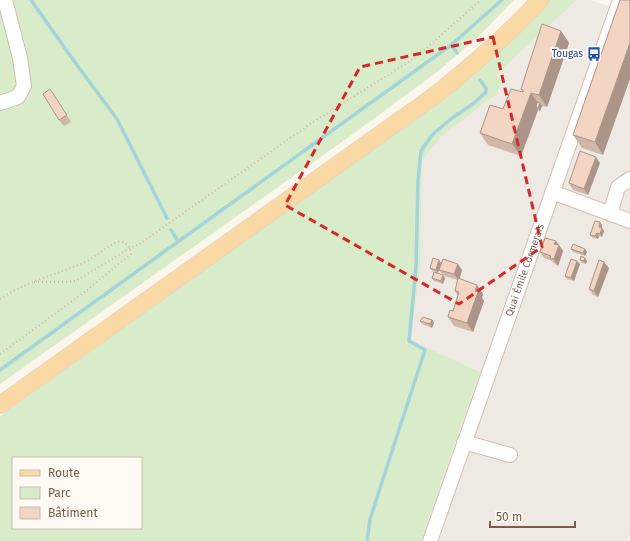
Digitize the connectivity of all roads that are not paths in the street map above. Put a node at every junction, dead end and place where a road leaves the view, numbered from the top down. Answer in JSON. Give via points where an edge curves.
{"nodes":[{"id":1,"x":4,"y":0,"type":"edge"},
{"id":2,"x":540,"y":0,"type":"edge"},
{"id":3,"x":620,"y":0,"type":"edge"},
{"id":4,"x":0,"y":103,"type":"edge"},
{"id":5,"x":630,"y":179,"type":"edge"},
{"id":6,"x":552,"y":192,"type":"junction"},
{"id":7,"x":610,"y":214,"type":"junction"},
{"id":8,"x":630,"y":221,"type":"edge"},
{"id":9,"x":0,"y":405,"type":"edge"},
{"id":10,"x":464,"y":442,"type":"junction"},
{"id":11,"x":510,"y":455,"type":"dead end"},
{"id":12,"x":430,"y":541,"type":"edge"}],
"edges":[{"from":1,"to":4,"type":"street","via":[[20,58],[24,86],[18,97]]},
{"from":2,"to":9,"type":"main road","via":[[464,73],[434,96]]},
{"from":3,"to":6,"type":"street","name":"Quai Émile Cormerais"},
{"from":5,"to":7,"type":"street","via":[[618,187]]},
{"from":6,"to":7,"type":"street"},
{"from":6,"to":10,"type":"street","name":"Quai Émile Cormerais"},
{"from":7,"to":8,"type":"street"},
{"from":10,"to":11,"type":"street"},
{"from":10,"to":12,"type":"street","name":"Quai Émile Cormerais"}]}
